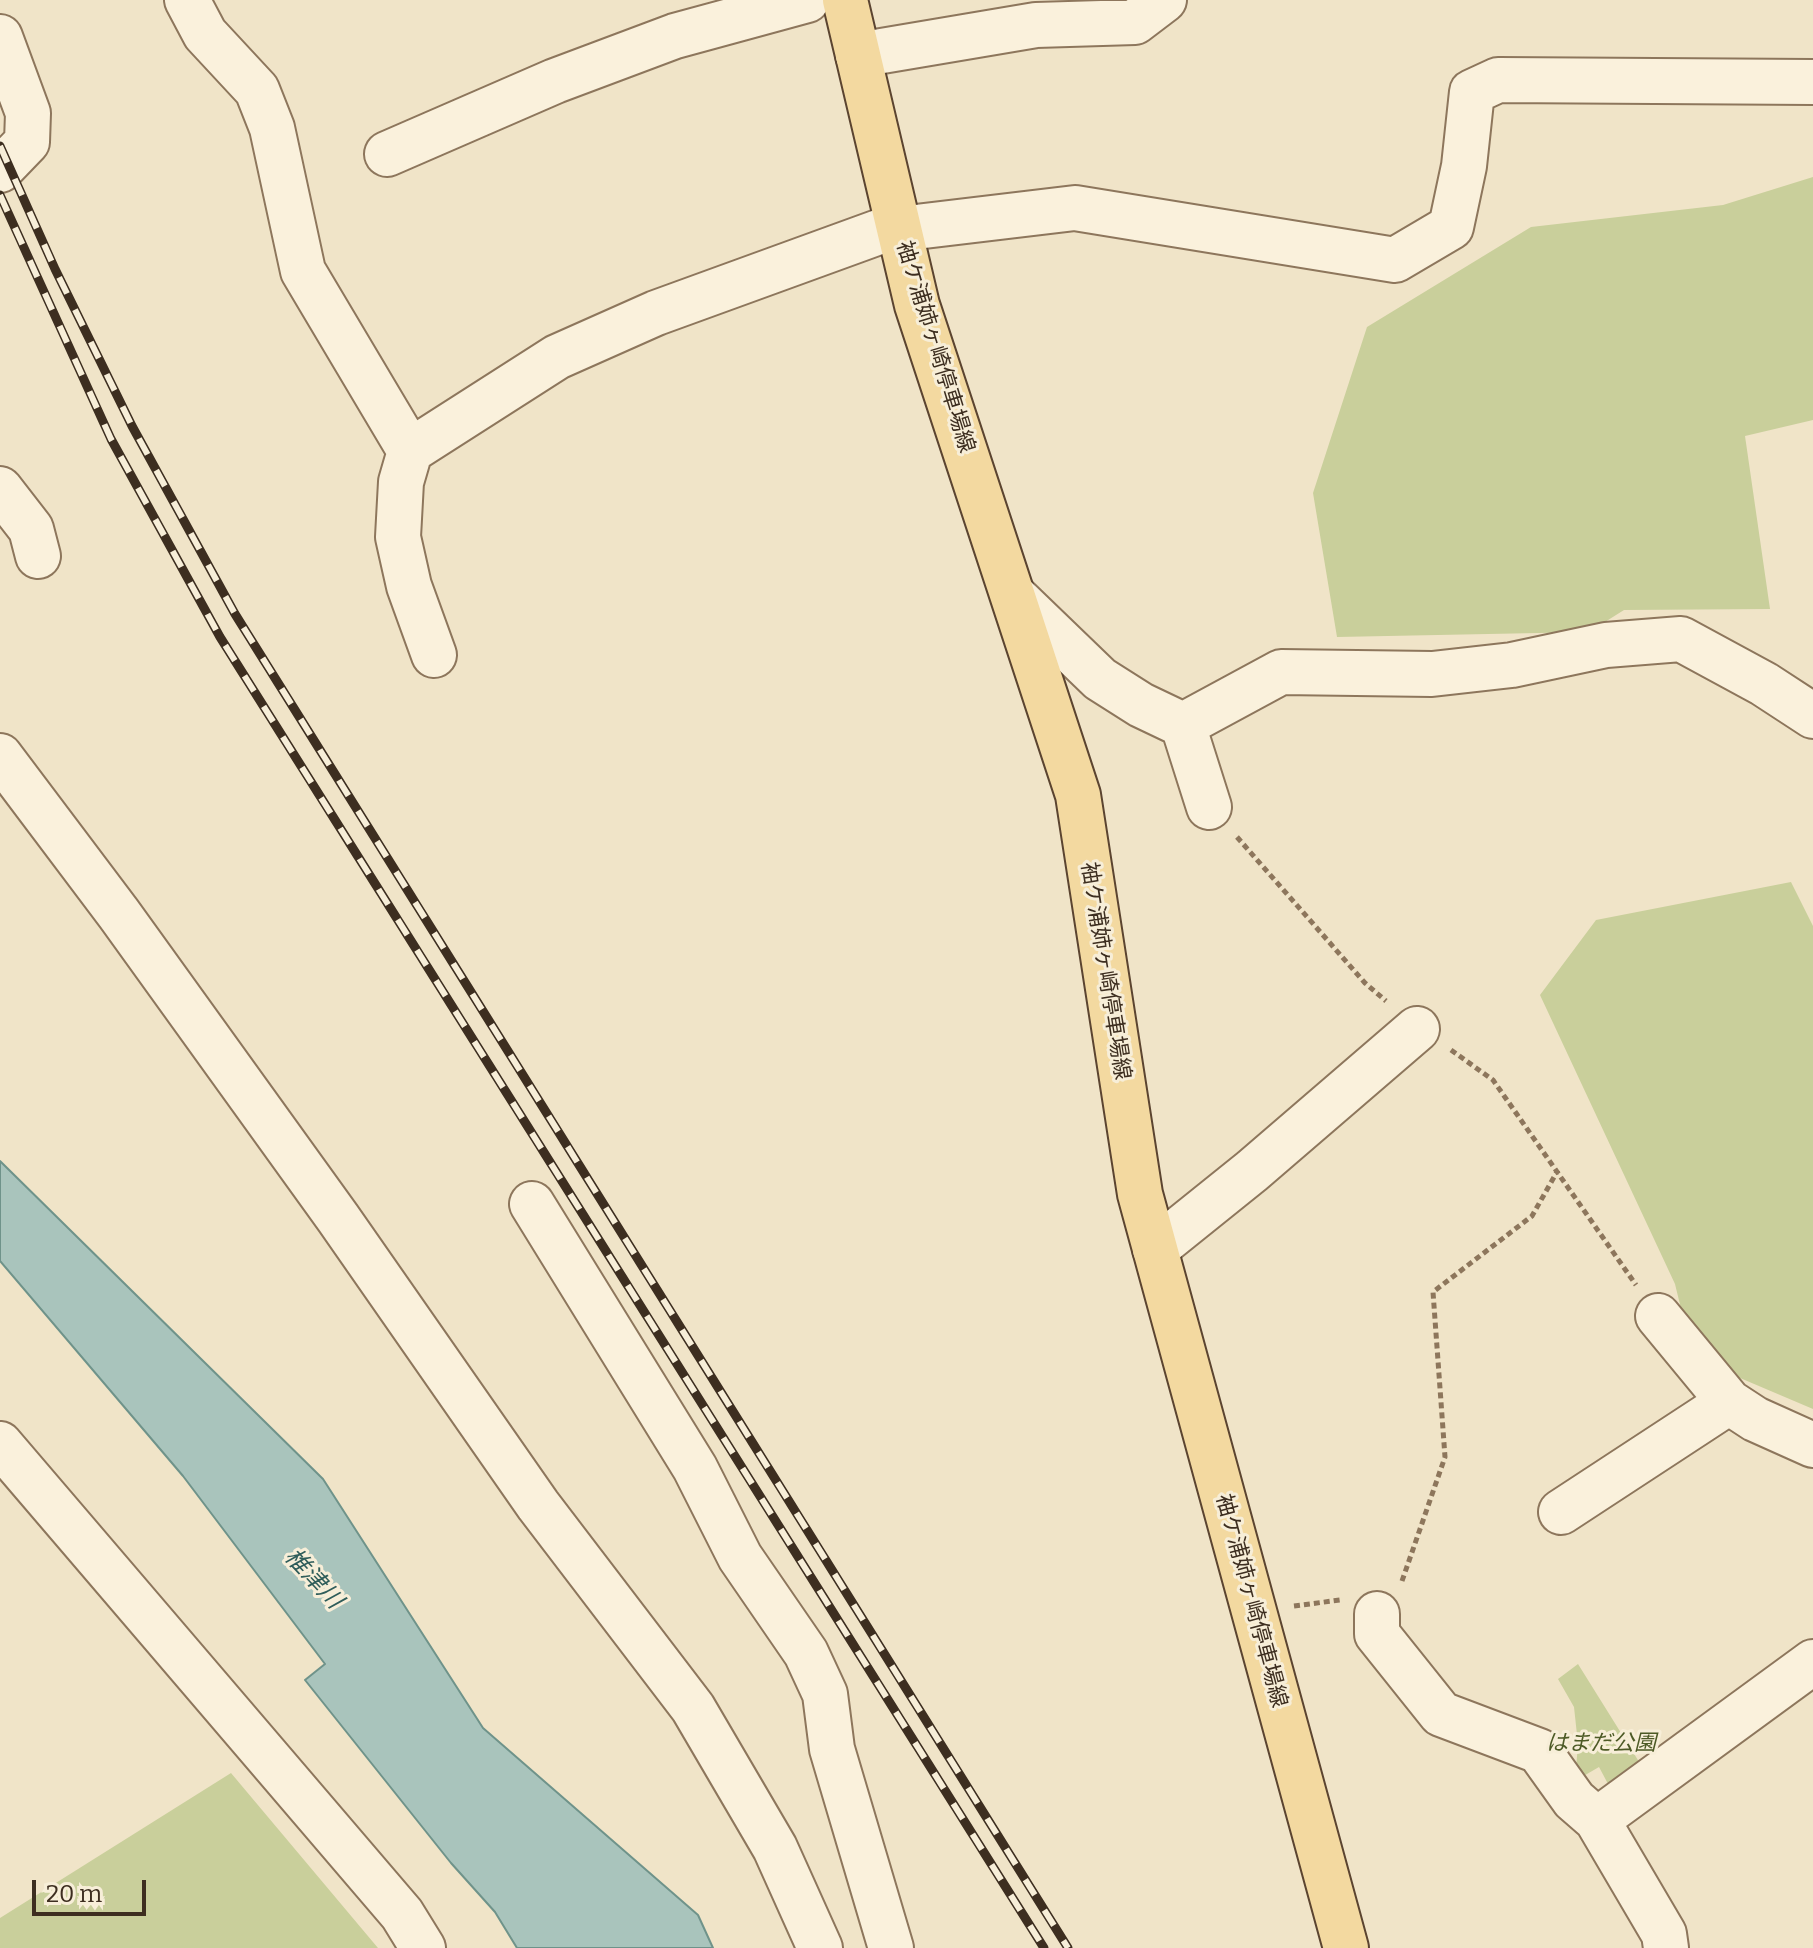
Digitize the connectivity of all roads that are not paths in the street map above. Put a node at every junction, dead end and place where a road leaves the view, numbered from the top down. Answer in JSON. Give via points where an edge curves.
{"nodes":[{"id":1,"x":187,"y":0,"type":"edge"},
{"id":2,"x":807,"y":0,"type":"edge"},
{"id":3,"x":845,"y":0,"type":"edge"},
{"id":4,"x":1164,"y":0,"type":"edge"},
{"id":5,"x":0,"y":37,"type":"edge"},
{"id":6,"x":858,"y":55,"type":"junction"},
{"id":7,"x":1813,"y":82,"type":"edge"},
{"id":8,"x":387,"y":154,"type":"dead end"},
{"id":9,"x":0,"y":170,"type":"edge"},
{"id":10,"x":899,"y":227,"type":"junction"},
{"id":11,"x":410,"y":451,"type":"junction"},
{"id":12,"x":0,"y":489,"type":"edge"},
{"id":13,"x":38,"y":556,"type":"dead end"},
{"id":14,"x":1016,"y":598,"type":"junction"},
{"id":15,"x":434,"y":655,"type":"dead end"},
{"id":16,"x":1813,"y":716,"type":"edge"},
{"id":17,"x":1183,"y":725,"type":"junction"},
{"id":18,"x":0,"y":756,"type":"edge"},
{"id":19,"x":1209,"y":807,"type":"dead end"},
{"id":20,"x":1417,"y":1029,"type":"dead end"},
{"id":21,"x":532,"y":1204,"type":"dead end"},
{"id":22,"x":1155,"y":1249,"type":"junction"},
{"id":23,"x":1658,"y":1316,"type":"dead end"},
{"id":24,"x":1729,"y":1402,"type":"junction"},
{"id":25,"x":0,"y":1444,"type":"edge"},
{"id":26,"x":1813,"y":1445,"type":"edge"},
{"id":27,"x":1561,"y":1512,"type":"dead end"},
{"id":28,"x":1377,"y":1614,"type":"road end"},
{"id":29,"x":1813,"y":1662,"type":"edge"},
{"id":30,"x":1597,"y":1820,"type":"junction"},
{"id":31,"x":886,"y":1931,"type":"edge"},
{"id":32,"x":423,"y":1948,"type":"edge"},
{"id":33,"x":820,"y":1948,"type":"edge"},
{"id":34,"x":1346,"y":1948,"type":"edge"},
{"id":35,"x":1666,"y":1948,"type":"edge"}],
"edges":[{"from":1,"to":11,"type":"street","via":[[205,34],[257,90],[272,128],[303,271]]},
{"from":2,"to":8,"type":"street","via":[[675,36]]},
{"from":3,"to":6,"type":"main road","name":"袖ケ浦姉ヶ崎停車場線"},
{"from":4,"to":6,"type":"street","via":[[1135,22],[1036,25]]},
{"from":5,"to":9,"type":"street","via":[[28,113],[27,142]]},
{"from":6,"to":10,"type":"main road","name":"袖ケ浦姉ヶ崎停車場線"},
{"from":7,"to":10,"type":"street","via":[[1498,80],[1472,92],[1451,227],[1395,260],[1075,208]]},
{"from":10,"to":11,"type":"street","via":[[656,313],[557,357]]},
{"from":10,"to":14,"type":"main road","name":"袖ケ浦姉ヶ崎停車場線","via":[[917,305]]},
{"from":11,"to":15,"type":"street","via":[[401,482],[398,537]]},
{"from":12,"to":13,"type":"street","via":[[31,529]]},
{"from":14,"to":17,"type":"street","via":[[1100,679]]},
{"from":14,"to":22,"type":"main road","name":"袖ケ浦姉ヶ崎停車場線","via":[[1078,795],[1140,1194]]},
{"from":16,"to":17,"type":"street","via":[[1681,639],[1606,645],[1512,665],[1432,674],[1281,672]]},
{"from":17,"to":19,"type":"street"},
{"from":18,"to":33,"type":"street","via":[[293,1155],[538,1505],[693,1708],[775,1848]]},
{"from":20,"to":22,"type":"street"},
{"from":21,"to":31,"type":"street","via":[[695,1468],[740,1557],[806,1653],[825,1694],[832,1749]]},
{"from":22,"to":34,"type":"main road","name":"袖ケ浦姉ヶ崎停車場線"},
{"from":23,"to":24,"type":"street"},
{"from":24,"to":26,"type":"street"},
{"from":24,"to":27,"type":"street"},
{"from":25,"to":32,"type":"street","via":[[402,1914]]},
{"from":28,"to":30,"type":"street","via":[[1377,1634],[1441,1714],[1539,1751],[1574,1800]]},
{"from":29,"to":30,"type":"street"},
{"from":30,"to":35,"type":"street","via":[[1664,1934]]}]}
